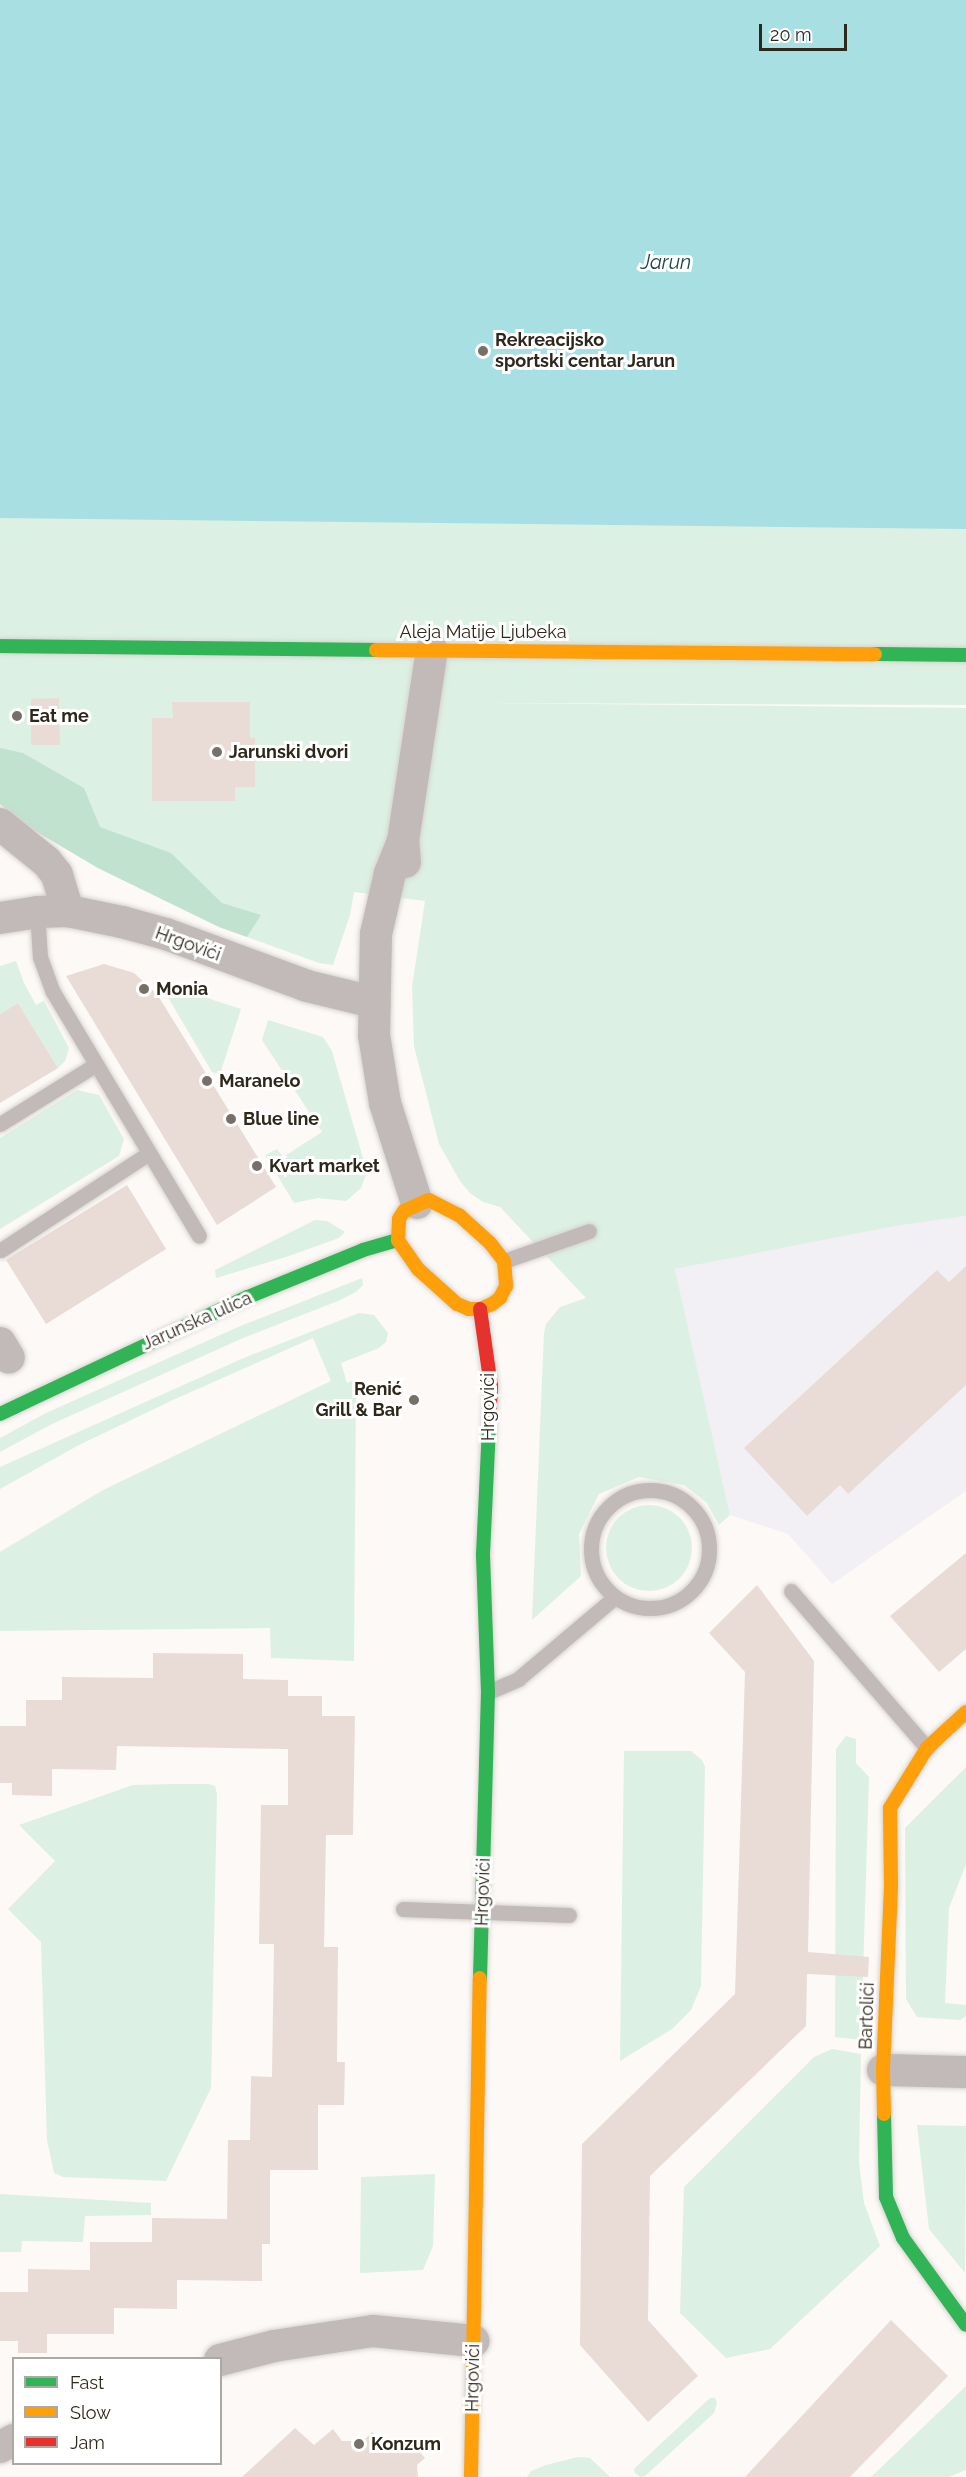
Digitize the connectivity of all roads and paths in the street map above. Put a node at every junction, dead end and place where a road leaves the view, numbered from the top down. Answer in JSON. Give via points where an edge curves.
{"nodes":[{"id":1,"x":0,"y":646,"type":"edge"},
{"id":2,"x":432,"y":650,"type":"junction"},
{"id":3,"x":966,"y":655,"type":"edge"},
{"id":4,"x":0,"y":824,"type":"edge"},
{"id":5,"x":68,"y":911,"type":"junction"},
{"id":6,"x":37,"y":912,"type":"junction"},
{"id":7,"x":0,"y":918,"type":"edge"},
{"id":8,"x":373,"y":1002,"type":"junction"},
{"id":9,"x":95,"y":1065,"type":"junction"},
{"id":10,"x":0,"y":1124,"type":"edge"},
{"id":11,"x":149,"y":1153,"type":"junction"},
{"id":12,"x":417,"y":1203,"type":"junction"},
{"id":13,"x":589,"y":1231,"type":"dead end"},
{"id":14,"x":200,"y":1236,"type":"dead end"},
{"id":15,"x":398,"y":1240,"type":"junction"},
{"id":16,"x":1,"y":1250,"type":"edge"},
{"id":17,"x":504,"y":1261,"type":"junction"},
{"id":18,"x":480,"y":1309,"type":"junction"},
{"id":19,"x":0,"y":1414,"type":"edge"},
{"id":20,"x":790,"y":1591,"type":"dead end"},
{"id":21,"x":615,"y":1598,"type":"junction"},
{"id":22,"x":488,"y":1692,"type":"junction"},
{"id":23,"x":966,"y":1712,"type":"edge"},
{"id":24,"x":927,"y":1748,"type":"junction"},
{"id":25,"x":403,"y":1909,"type":"dead end"},
{"id":26,"x":482,"y":1912,"type":"junction"},
{"id":27,"x":569,"y":1915,"type":"dead end"},
{"id":28,"x":883,"y":2070,"type":"junction"},
{"id":29,"x":966,"y":2072,"type":"edge"},
{"id":30,"x":966,"y":2325,"type":"edge"},
{"id":31,"x":474,"y":2341,"type":"junction"},
{"id":32,"x":222,"y":2359,"type":"edge"},
{"id":33,"x":471,"y":2477,"type":"edge"}],
"edges":[{"from":1,"to":2,"type":"street","name":"Aleja Matije Ljubeka"},
{"from":2,"to":3,"type":"street","name":"Aleja Matije Ljubeka"},
{"from":2,"to":8,"type":"street","via":[[403,841],[403,900],[390,960]]},
{"from":4,"to":5,"type":"street","via":[[47,862],[57,875]]},
{"from":5,"to":6,"type":"street","name":"Hrgovići"},
{"from":5,"to":8,"type":"street","name":"Hrgovići","via":[[155,931],[307,986]]},
{"from":6,"to":7,"type":"street","name":"Hrgovići"},
{"from":6,"to":9,"type":"lane","via":[[40,957],[53,992]]},
{"from":8,"to":12,"type":"street","via":[[377,1068]]},
{"from":9,"to":10,"type":"lane"},
{"from":9,"to":11,"type":"lane"},
{"from":11,"to":14,"type":"lane"},
{"from":11,"to":16,"type":"lane"},
{"from":12,"to":15,"type":"street","via":[[399,1219]]},
{"from":12,"to":17,"type":"street","via":[[429,1200],[459,1215]]},
{"from":13,"to":17,"type":"lane"},
{"from":15,"to":18,"type":"street","via":[[418,1269],[443,1294],[469,1309]]},
{"from":15,"to":19,"type":"street","name":"Jarunska ulica","via":[[363,1250],[248,1298]]},
{"from":17,"to":18,"type":"street","via":[[506,1286],[500,1298]]},
{"from":18,"to":22,"type":"street","name":"Hrgovići","via":[[491,1386],[483,1554]]},
{"from":20,"to":24,"type":"lane"},
{"from":21,"to":21,"type":"lane","via":[[630,1606],[665,1607],[694,1588],[709,1557],[703,1522],[692,1506],[676,1495],[657,1490],[637,1491],[619,1498],[604,1511],[594,1527],[592,1566],[601,1584]]},
{"from":21,"to":22,"type":"lane","via":[[518,1679]]},
{"from":22,"to":26,"type":"street","name":"Hrgovići"},
{"from":23,"to":24,"type":"street","name":"Bartolići"},
{"from":24,"to":28,"type":"street","name":"Bartolići","via":[[890,1808],[891,1884]]},
{"from":25,"to":26,"type":"lane"},
{"from":26,"to":27,"type":"lane"},
{"from":26,"to":31,"type":"street","name":"Hrgovići"},
{"from":28,"to":29,"type":"street"},
{"from":28,"to":30,"type":"street","name":"Bartolići","via":[[886,2197],[903,2238]]},
{"from":31,"to":32,"type":"street","via":[[373,2331],[274,2346]]},
{"from":31,"to":33,"type":"street","name":"Hrgovići"}]}
